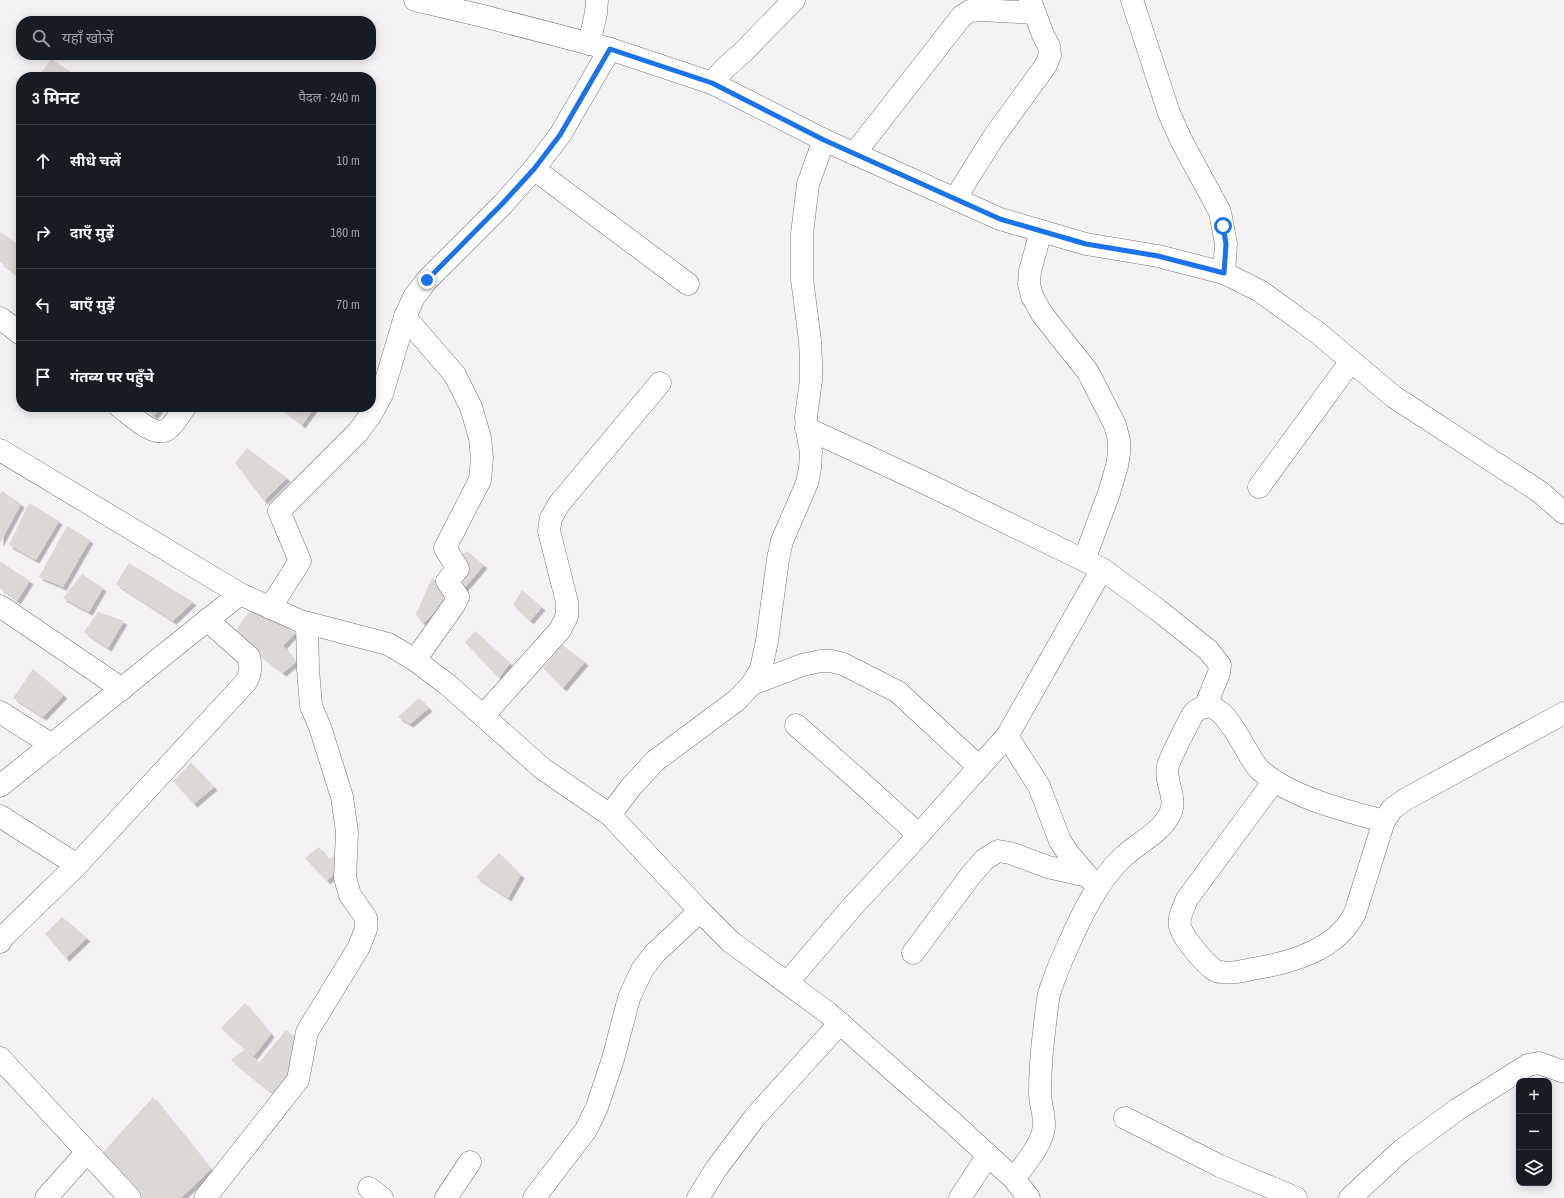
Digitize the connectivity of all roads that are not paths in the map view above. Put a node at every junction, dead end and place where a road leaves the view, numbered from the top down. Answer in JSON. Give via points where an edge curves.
{"nodes":[{"id":1,"x":415,"y":0,"type":"edge"},
{"id":2,"x":597,"y":0,"type":"edge"},
{"id":3,"x":794,"y":0,"type":"edge"},
{"id":4,"x":1132,"y":0,"type":"edge"},
{"id":5,"x":1032,"y":6,"type":"edge"},
{"id":6,"x":599,"y":46,"type":"junction"},
{"id":7,"x":712,"y":83,"type":"junction"},
{"id":8,"x":824,"y":140,"type":"junction"},
{"id":9,"x":854,"y":154,"type":"junction"},
{"id":10,"x":534,"y":169,"type":"junction"},
{"id":11,"x":955,"y":199,"type":"junction"},
{"id":12,"x":1041,"y":231,"type":"junction"},
{"id":13,"x":1224,"y":273,"type":"junction"},
{"id":14,"x":688,"y":284,"type":"dead end"},
{"id":15,"x":405,"y":317,"type":"junction"},
{"id":16,"x":0,"y":318,"type":"edge"},
{"id":17,"x":16,"y":330,"type":"edge"},
{"id":18,"x":1351,"y":361,"type":"junction"},
{"id":19,"x":660,"y":383,"type":"dead end"},
{"id":20,"x":376,"y":405,"type":"edge"},
{"id":21,"x":127,"y":412,"type":"edge"},
{"id":22,"x":181,"y":412,"type":"edge"},
{"id":23,"x":373,"y":412,"type":"edge"},
{"id":24,"x":806,"y":428,"type":"junction"},
{"id":25,"x":0,"y":450,"type":"edge"},
{"id":26,"x":1259,"y":487,"type":"dead end"},
{"id":27,"x":1564,"y":513,"type":"edge"},
{"id":28,"x":1093,"y":565,"type":"junction"},
{"id":29,"x":240,"y":594,"type":"junction"},
{"id":30,"x":0,"y":606,"type":"edge"},
{"id":31,"x":270,"y":608,"type":"junction"},
{"id":32,"x":207,"y":620,"type":"junction"},
{"id":33,"x":307,"y":623,"type":"junction"},
{"id":34,"x":415,"y":660,"type":"junction"},
{"id":35,"x":752,"y":684,"type":"junction"},
{"id":36,"x":122,"y":689,"type":"junction"},
{"id":37,"x":1205,"y":707,"type":"junction"},
{"id":38,"x":0,"y":712,"type":"edge"},
{"id":39,"x":1564,"y":714,"type":"edge"},
{"id":40,"x":483,"y":716,"type":"junction"},
{"id":41,"x":796,"y":725,"type":"dead end"},
{"id":42,"x":1007,"y":736,"type":"junction"},
{"id":43,"x":52,"y":745,"type":"junction"},
{"id":44,"x":979,"y":767,"type":"junction"},
{"id":45,"x":1274,"y":781,"type":"junction"},
{"id":46,"x":0,"y":786,"type":"edge"},
{"id":47,"x":610,"y":815,"type":"junction"},
{"id":48,"x":0,"y":816,"type":"edge"},
{"id":49,"x":1384,"y":821,"type":"junction"},
{"id":50,"x":919,"y":835,"type":"junction"},
{"id":51,"x":77,"y":865,"type":"junction"},
{"id":52,"x":1093,"y":882,"type":"junction"},
{"id":53,"x":700,"y":911,"type":"junction"},
{"id":54,"x":0,"y":942,"type":"edge"},
{"id":55,"x":913,"y":953,"type":"dead end"},
{"id":56,"x":787,"y":983,"type":"junction"},
{"id":57,"x":840,"y":1024,"type":"junction"},
{"id":58,"x":0,"y":1058,"type":"edge"},
{"id":59,"x":1564,"y":1072,"type":"edge"},
{"id":60,"x":1125,"y":1118,"type":"dead end"},
{"id":61,"x":87,"y":1152,"type":"junction"},
{"id":62,"x":988,"y":1155,"type":"junction"},
{"id":63,"x":470,"y":1162,"type":"dead end"},
{"id":64,"x":1014,"y":1179,"type":"junction"},
{"id":65,"x":46,"y":1198,"type":"edge"},
{"id":66,"x":130,"y":1198,"type":"edge"},
{"id":67,"x":205,"y":1198,"type":"edge"},
{"id":68,"x":446,"y":1198,"type":"edge"},
{"id":69,"x":534,"y":1198,"type":"edge"},
{"id":70,"x":698,"y":1198,"type":"edge"},
{"id":71,"x":960,"y":1198,"type":"edge"},
{"id":72,"x":1028,"y":1198,"type":"edge"},
{"id":73,"x":1296,"y":1198,"type":"edge"},
{"id":74,"x":1350,"y":1198,"type":"edge"}],
"edges":[{"from":1,"to":6,"type":"street"},
{"from":2,"to":6,"type":"street"},
{"from":3,"to":7,"type":"street","via":[[754,42],[724,68]]},
{"from":4,"to":13,"type":"street","via":[[1169,114],[1220,212],[1226,244]]},
{"from":5,"to":9,"type":"street","via":[[970,11],[962,16]]},
{"from":5,"to":11,"type":"street","via":[[1050,54],[1046,65],[993,138]]},
{"from":6,"to":7,"type":"street"},
{"from":6,"to":10,"type":"street","via":[[560,135]]},
{"from":7,"to":8,"type":"street"},
{"from":8,"to":9,"type":"street"},
{"from":8,"to":24,"type":"street","via":[[808,184],[802,234],[802,279],[811,362]]},
{"from":9,"to":11,"type":"street"},
{"from":10,"to":14,"type":"street"},
{"from":10,"to":15,"type":"street","via":[[427,280],[414,297]]},
{"from":11,"to":12,"type":"street","via":[[1000,219]]},
{"from":12,"to":13,"type":"street","via":[[1086,244],[1158,256]]},
{"from":12,"to":28,"type":"street","via":[[1030,271],[1029,284],[1032,296],[1042,314],[1088,372],[1115,425],[1119,440],[1117,466]]},
{"from":13,"to":18,"type":"street","via":[[1260,291],[1318,333]]},
{"from":15,"to":20,"type":"street","via":[[382,394]]},
{"from":15,"to":34,"type":"street","via":[[456,375],[471,407],[480,438],[482,458],[480,480],[445,548],[458,569],[447,580],[458,597]]},
{"from":16,"to":17,"type":"street"},
{"from":18,"to":26,"type":"street"},
{"from":18,"to":27,"type":"street","via":[[1394,397],[1540,492]]},
{"from":19,"to":40,"type":"street","via":[[559,504],[551,518],[549,531],[567,602],[567,616],[560,630]]},
{"from":21,"to":22,"type":"street","via":[[152,431],[160,432],[168,429]]},
{"from":23,"to":31,"type":"street","via":[[358,432],[279,511],[300,561]]},
{"from":24,"to":28,"type":"street","via":[[926,483]]},
{"from":24,"to":35,"type":"street","via":[[811,452],[807,483],[782,541],[767,641],[761,669]]},
{"from":25,"to":29,"type":"street"},
{"from":28,"to":37,"type":"street","via":[[1158,610],[1208,650],[1220,665]]},
{"from":28,"to":42,"type":"street"},
{"from":29,"to":31,"type":"street"},
{"from":29,"to":32,"type":"street"},
{"from":30,"to":36,"type":"street"},
{"from":31,"to":33,"type":"street"},
{"from":32,"to":36,"type":"street"},
{"from":32,"to":51,"type":"street","via":[[249,657],[250,674],[234,696]]},
{"from":33,"to":34,"type":"street","via":[[388,644]]},
{"from":33,"to":67,"type":"street","via":[[311,706],[342,797],[347,832],[345,878],[350,896],[366,918],[366,929],[359,947],[307,1032],[298,1080]]},
{"from":34,"to":40,"type":"street"},
{"from":35,"to":44,"type":"street","via":[[802,665],[821,661],[843,664],[898,692]]},
{"from":35,"to":47,"type":"street","via":[[737,700],[654,761]]},
{"from":36,"to":43,"type":"street"},
{"from":37,"to":45,"type":"street","via":[[1214,708],[1226,717],[1259,770]]},
{"from":37,"to":52,"type":"street","via":[[1194,713],[1168,766],[1173,805],[1170,815],[1154,833],[1123,857],[1106,876]]},
{"from":38,"to":43,"type":"street"},
{"from":39,"to":49,"type":"street","via":[[1406,799],[1392,810]]},
{"from":40,"to":47,"type":"street","via":[[543,769]]},
{"from":41,"to":50,"type":"street"},
{"from":42,"to":44,"type":"street"},
{"from":42,"to":52,"type":"street","via":[[1039,786],[1060,842]]},
{"from":43,"to":46,"type":"street"},
{"from":44,"to":50,"type":"street"},
{"from":45,"to":49,"type":"street","via":[[1336,808]]},
{"from":45,"to":49,"type":"street","via":[[1187,899],[1182,913],[1180,926],[1188,941],[1214,970],[1223,973],[1280,965],[1319,949],[1340,935],[1356,913]]},
{"from":47,"to":53,"type":"street"},
{"from":48,"to":51,"type":"street"},
{"from":50,"to":56,"type":"street","via":[[852,907]]},
{"from":51,"to":54,"type":"street"},
{"from":52,"to":55,"type":"street","via":[[1010,852],[998,852],[985,859],[971,875]]},
{"from":52,"to":64,"type":"street","via":[[1049,996],[1040,1068],[1044,1125],[1041,1138]]},
{"from":53,"to":56,"type":"street","via":[[731,942]]},
{"from":53,"to":69,"type":"street","via":[[655,953],[642,970],[629,998],[597,1107],[586,1130]]},
{"from":56,"to":57,"type":"street"},
{"from":57,"to":62,"type":"street"},
{"from":57,"to":70,"type":"street","via":[[754,1117]]},
{"from":58,"to":61,"type":"street"},
{"from":59,"to":74,"type":"street","via":[[1539,1062],[1528,1065],[1458,1109],[1402,1150]]},
{"from":60,"to":73,"type":"street","via":[[1220,1166]]},
{"from":61,"to":65,"type":"street"},
{"from":61,"to":66,"type":"street"},
{"from":62,"to":64,"type":"street"},
{"from":62,"to":71,"type":"street"},
{"from":63,"to":68,"type":"street"},
{"from":64,"to":72,"type":"street"}]}
